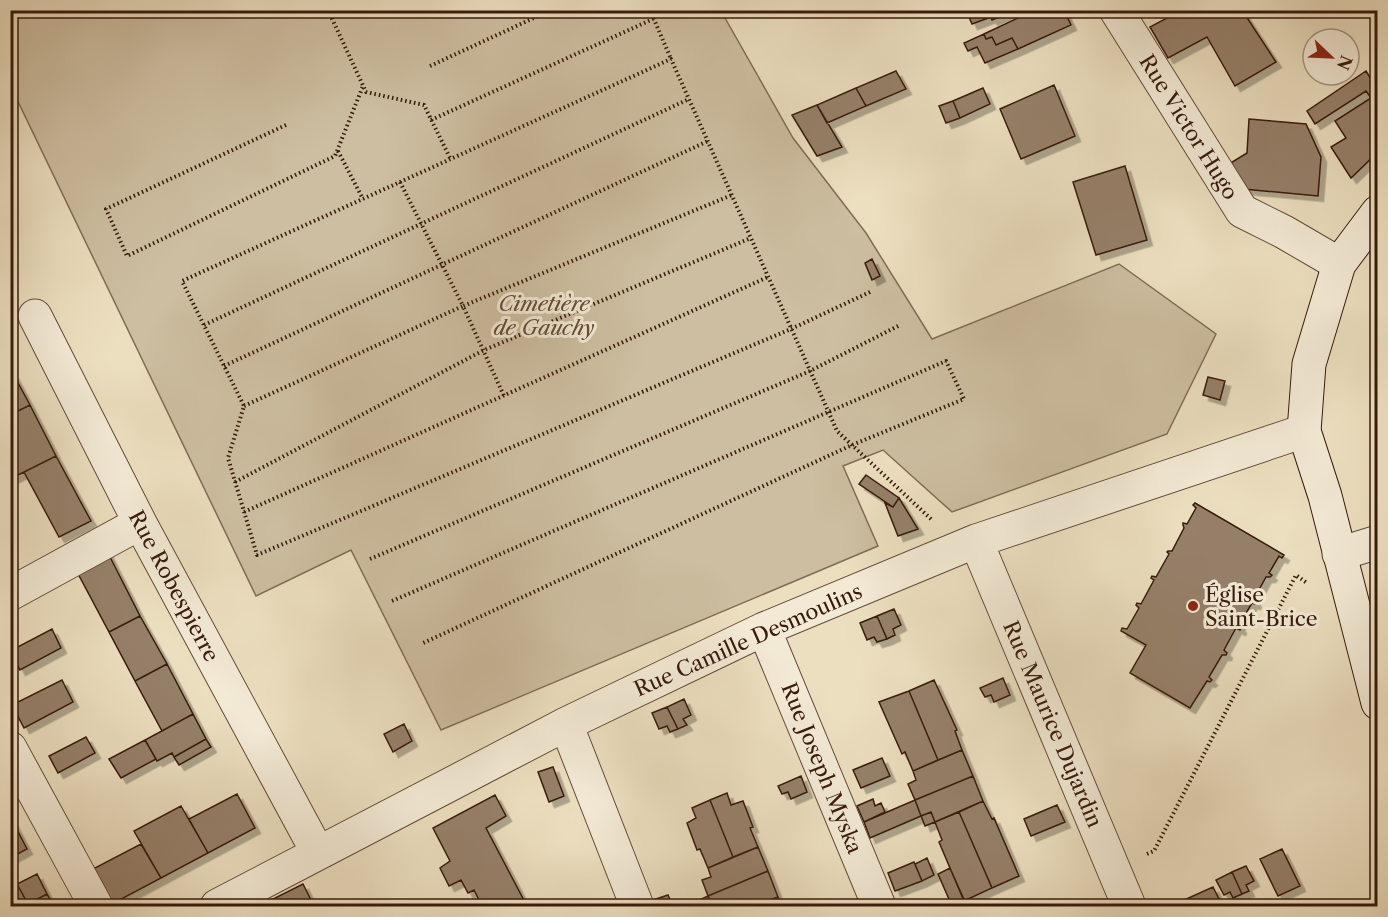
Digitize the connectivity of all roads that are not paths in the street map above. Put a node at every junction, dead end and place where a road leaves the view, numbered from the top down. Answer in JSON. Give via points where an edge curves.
{"nodes":[{"id":1,"x":1116,"y":10,"type":"edge"},
{"id":2,"x":1377,"y":212,"type":"edge"},
{"id":3,"x":1339,"y":264,"type":"junction"},
{"id":4,"x":35,"y":316,"type":"dead end"},
{"id":5,"x":1304,"y":431,"type":"junction"},
{"id":6,"x":140,"y":523,"type":"junction"},
{"id":7,"x":1377,"y":542,"type":"edge"},
{"id":8,"x":968,"y":544,"type":"junction"},
{"id":9,"x":1343,"y":569,"type":"junction"},
{"id":10,"x":10,"y":594,"type":"edge"},
{"id":11,"x":764,"y":629,"type":"junction"},
{"id":12,"x":1377,"y":703,"type":"edge"},
{"id":13,"x":566,"y":724,"type":"junction"},
{"id":14,"x":10,"y":748,"type":"edge"},
{"id":15,"x":318,"y":853,"type":"junction"},
{"id":16,"x":96,"y":906,"type":"edge"},
{"id":17,"x":217,"y":906,"type":"edge"},
{"id":18,"x":637,"y":906,"type":"edge"},
{"id":19,"x":879,"y":906,"type":"edge"},
{"id":20,"x":1129,"y":906,"type":"edge"}],
"edges":[{"from":1,"to":3,"type":"street","name":"Rue Victor Hugo","via":[[1242,211]]},
{"from":2,"to":3,"type":"street"},
{"from":3,"to":5,"type":"street","via":[[1309,364]]},
{"from":4,"to":6,"type":"street","name":"Rue Robespierre"},
{"from":5,"to":8,"type":"street","name":"Rue Camille Desmoulins"},
{"from":5,"to":9,"type":"street"},
{"from":6,"to":10,"type":"street"},
{"from":6,"to":15,"type":"street","name":"Rue Robespierre"},
{"from":7,"to":9,"type":"street"},
{"from":8,"to":11,"type":"street","name":"Rue Camille Desmoulins"},
{"from":8,"to":20,"type":"street","name":"Rue Maurice Dujardin"},
{"from":9,"to":12,"type":"street"},
{"from":11,"to":13,"type":"street","name":"Rue Camille Desmoulins"},
{"from":11,"to":19,"type":"street","name":"Rue Joseph Myska"},
{"from":13,"to":15,"type":"street","name":"Rue Camille Desmoulins"},
{"from":13,"to":18,"type":"street"},
{"from":14,"to":16,"type":"street"},
{"from":15,"to":17,"type":"street","name":"Rue Camille Desmoulins"}]}
